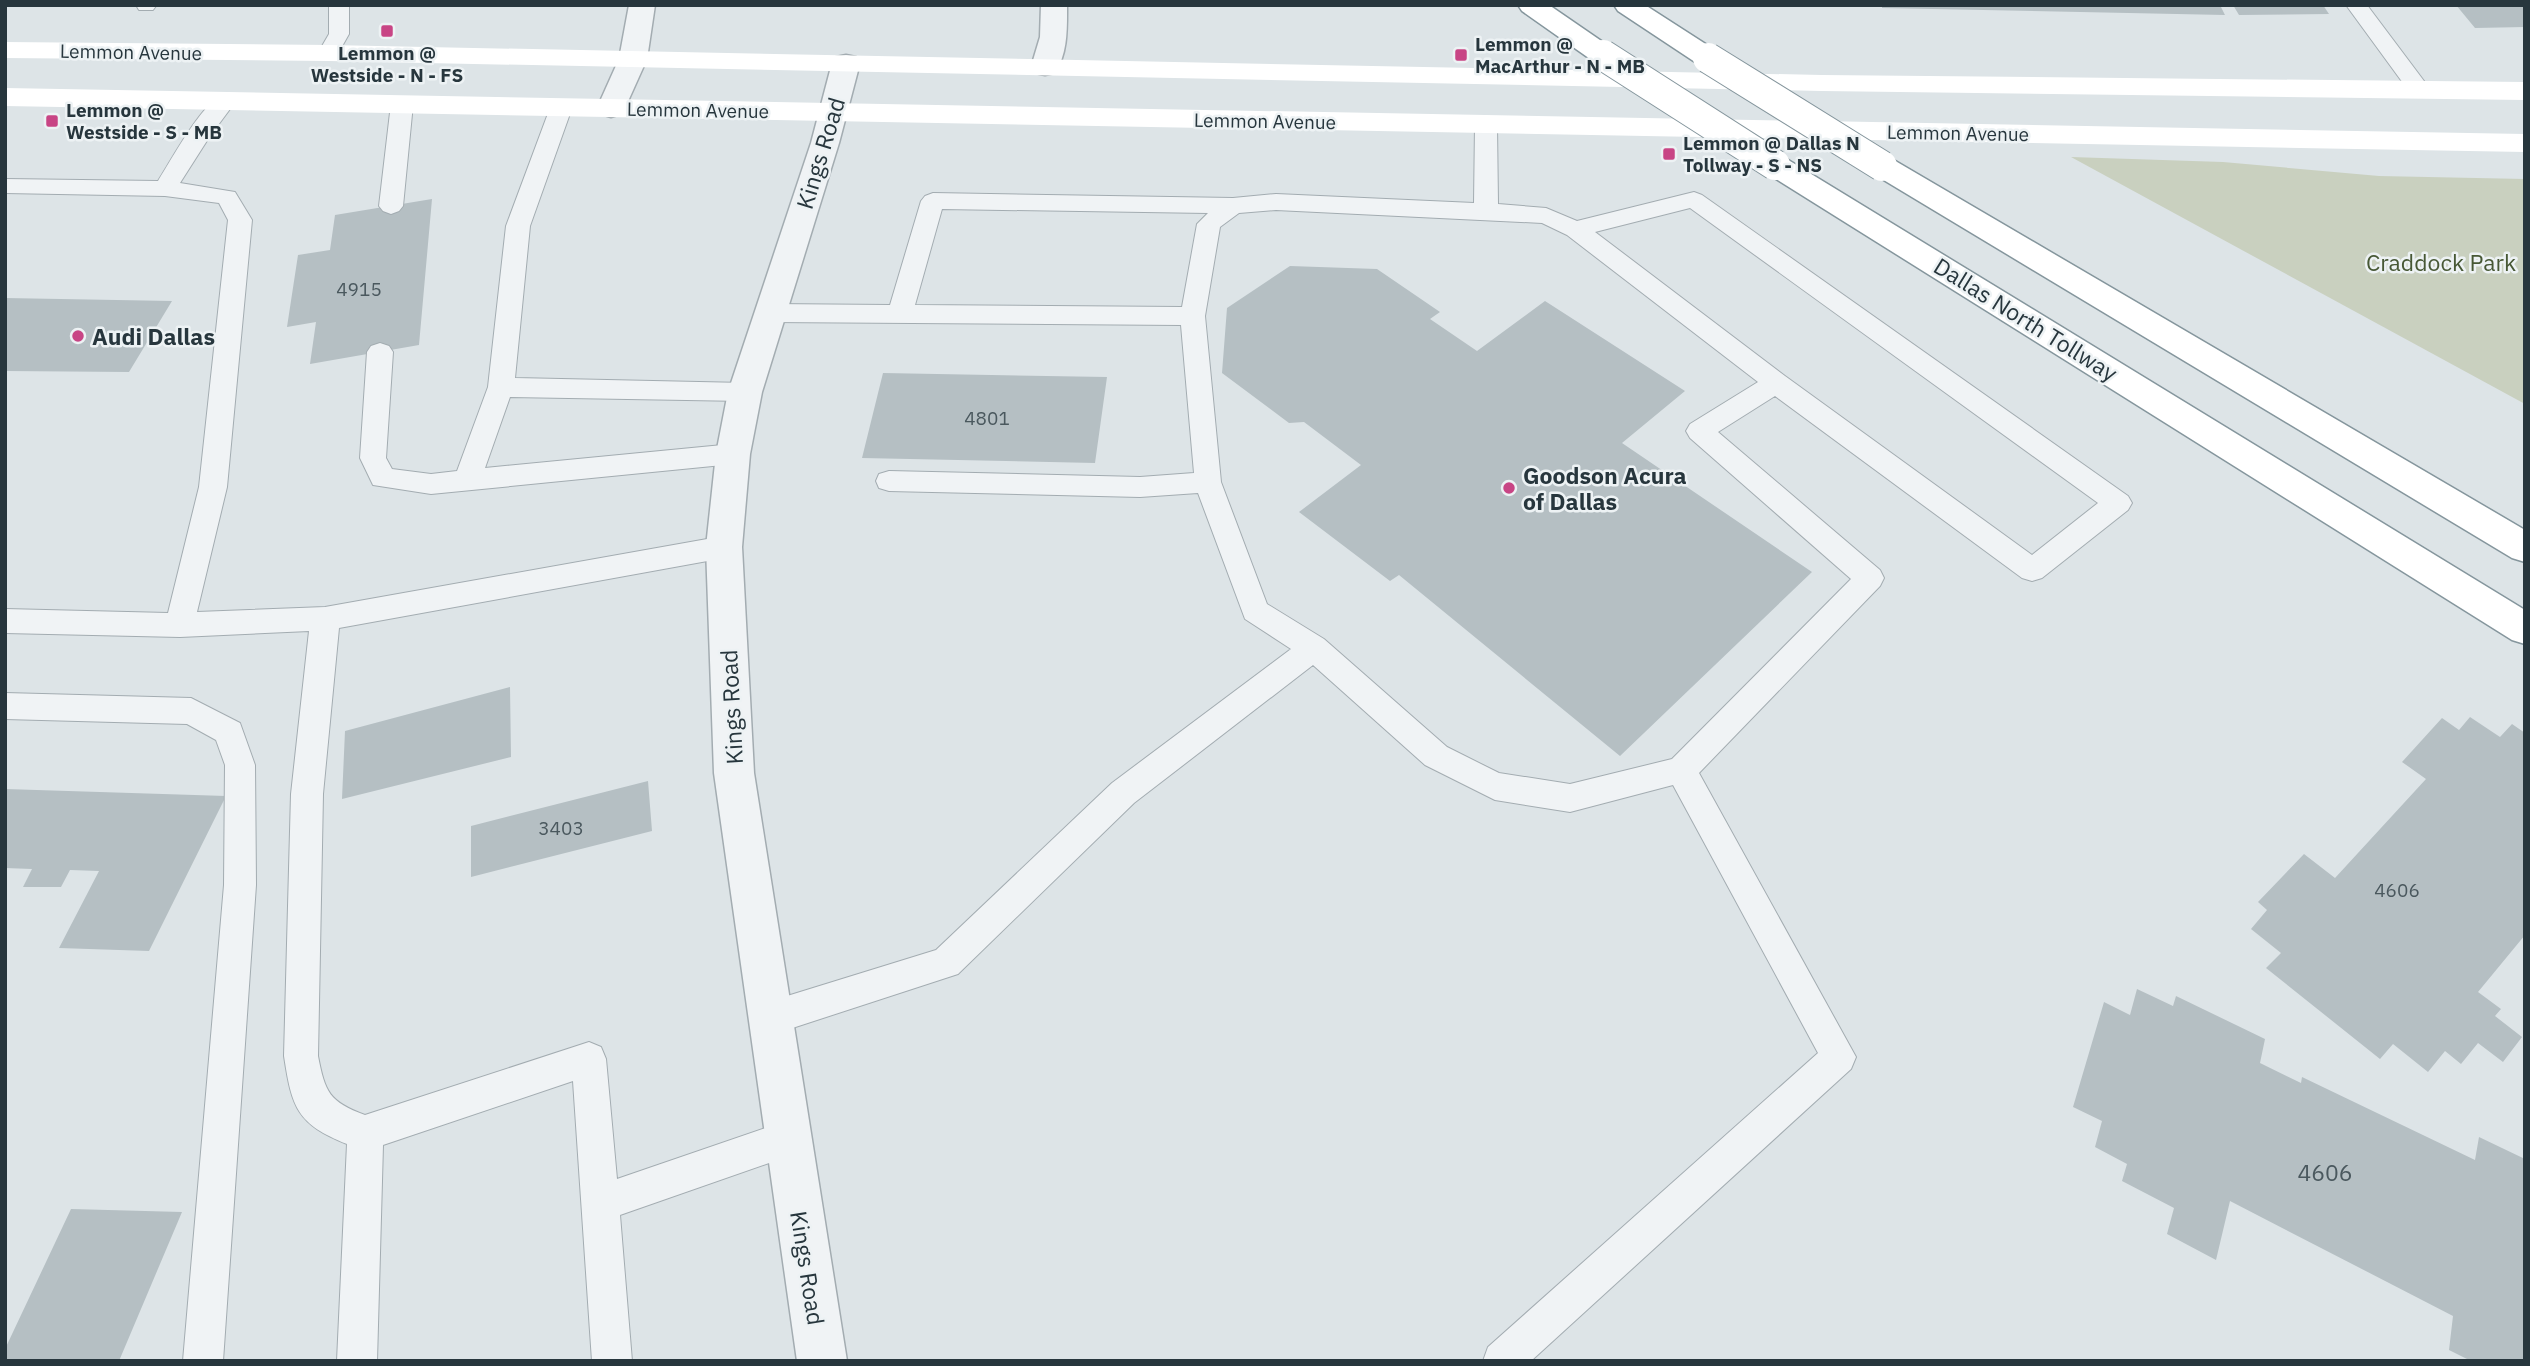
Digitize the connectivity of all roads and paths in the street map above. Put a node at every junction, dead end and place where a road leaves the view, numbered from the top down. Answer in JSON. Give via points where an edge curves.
{"nodes":[{"id":1,"x":339,"y":5,"type":"edge"},
{"id":2,"x":642,"y":5,"type":"edge"},
{"id":3,"x":1054,"y":5,"type":"edge"},
{"id":4,"x":1531,"y":5,"type":"edge"},
{"id":5,"x":1627,"y":5,"type":"edge"},
{"id":6,"x":2356,"y":5,"type":"edge"},
{"id":7,"x":5,"y":50,"type":"edge"},
{"id":8,"x":263,"y":53,"type":"junction"},
{"id":9,"x":329,"y":53,"type":"junction"},
{"id":10,"x":633,"y":59,"type":"junction"},
{"id":11,"x":846,"y":63,"type":"junction"},
{"id":12,"x":1045,"y":67,"type":"junction"},
{"id":13,"x":1494,"y":76,"type":"junction"},
{"id":14,"x":2419,"y":89,"type":"junction"},
{"id":15,"x":2525,"y":91,"type":"edge"},
{"id":16,"x":5,"y":97,"type":"edge"},
{"id":17,"x":225,"y":101,"type":"junction"},
{"id":18,"x":402,"y":104,"type":"junction"},
{"id":19,"x":561,"y":108,"type":"junction"},
{"id":20,"x":611,"y":108,"type":"junction"},
{"id":21,"x":834,"y":113,"type":"junction"},
{"id":22,"x":1486,"y":125,"type":"junction"},
{"id":23,"x":2525,"y":143,"type":"edge"},
{"id":24,"x":5,"y":186,"type":"edge"},
{"id":25,"x":165,"y":189,"type":"junction"},
{"id":26,"x":391,"y":206,"type":"dead end"},
{"id":27,"x":1233,"y":206,"type":"junction"},
{"id":28,"x":1486,"y":211,"type":"junction"},
{"id":29,"x":1575,"y":229,"type":"junction"},
{"id":30,"x":771,"y":313,"type":"junction"},
{"id":31,"x":900,"y":314,"type":"junction"},
{"id":32,"x":1193,"y":316,"type":"junction"},
{"id":33,"x":380,"y":352,"type":"dead end"},
{"id":34,"x":1776,"y":383,"type":"junction"},
{"id":35,"x":501,"y":387,"type":"junction"},
{"id":36,"x":745,"y":392,"type":"junction"},
{"id":37,"x":733,"y":454,"type":"junction"},
{"id":38,"x":467,"y":481,"type":"junction"},
{"id":39,"x":889,"y":481,"type":"dead end"},
{"id":40,"x":1208,"y":482,"type":"junction"},
{"id":41,"x":724,"y":547,"type":"junction"},
{"id":42,"x":2525,"y":548,"type":"edge"},
{"id":43,"x":325,"y":619,"type":"junction"},
{"id":44,"x":5,"y":621,"type":"edge"},
{"id":45,"x":180,"y":625,"type":"junction"},
{"id":46,"x":2525,"y":629,"type":"edge"},
{"id":47,"x":1314,"y":648,"type":"junction"},
{"id":48,"x":5,"y":706,"type":"edge"},
{"id":49,"x":1681,"y":769,"type":"junction"},
{"id":50,"x":771,"y":1018,"type":"junction"},
{"id":51,"x":365,"y":1133,"type":"junction"},
{"id":52,"x":789,"y":1138,"type":"junction"},
{"id":53,"x":601,"y":1203,"type":"junction"},
{"id":54,"x":203,"y":1361,"type":"edge"},
{"id":55,"x":357,"y":1361,"type":"edge"},
{"id":56,"x":612,"y":1361,"type":"edge"},
{"id":57,"x":822,"y":1361,"type":"edge"},
{"id":58,"x":1502,"y":1361,"type":"edge"}],
"edges":[{"from":1,"to":9,"type":"lane","via":[[339,34]]},
{"from":2,"to":10,"type":"street"},
{"from":3,"to":12,"type":"street","via":[[1054,37]]},
{"from":4,"to":46,"type":"main road","name":"Dallas North Tollway","bridge":true,"via":[[1774,165]]},
{"from":5,"to":42,"type":"main road","bridge":true,"via":[[1882,166]]},
{"from":6,"to":14,"type":"lane"},
{"from":7,"to":8,"type":"main road","name":"Lemmon Avenue"},
{"from":8,"to":9,"type":"main road","name":"Lemmon Avenue"},
{"from":8,"to":17,"type":"main road"},
{"from":9,"to":10,"type":"main road","name":"Lemmon Avenue"},
{"from":10,"to":11,"type":"main road","name":"Lemmon Avenue"},
{"from":10,"to":20,"type":"street"},
{"from":11,"to":12,"type":"main road","name":"Lemmon Avenue"},
{"from":11,"to":21,"type":"street","name":"Kings Road"},
{"from":12,"to":13,"type":"main road","name":"Lemmon Avenue"},
{"from":13,"to":14,"type":"main road","name":"Lemmon Avenue"},
{"from":13,"to":22,"type":"main road"},
{"from":14,"to":15,"type":"main road","name":"Lemmon Avenue"},
{"from":16,"to":17,"type":"main road","name":"Lemmon Avenue"},
{"from":17,"to":18,"type":"main road","name":"Lemmon Avenue"},
{"from":17,"to":25,"type":"lane"},
{"from":18,"to":19,"type":"main road","name":"Lemmon Avenue"},
{"from":18,"to":26,"type":"lane"},
{"from":19,"to":20,"type":"main road","name":"Lemmon Avenue"},
{"from":19,"to":35,"type":"lane","via":[[518,226]]},
{"from":20,"to":21,"type":"main road","name":"Lemmon Avenue"},
{"from":21,"to":22,"type":"main road","name":"Lemmon Avenue"},
{"from":21,"to":30,"type":"street","name":"Kings Road"},
{"from":22,"to":23,"type":"main road","name":"Lemmon Avenue"},
{"from":22,"to":28,"type":"lane"},
{"from":24,"to":25,"type":"lane"},
{"from":25,"to":45,"type":"lane","via":[[227,197],[240,220],[212,487]]},
{"from":27,"to":28,"type":"lane","via":[[1276,202]]},
{"from":27,"to":31,"type":"lane","via":[[933,201]]},
{"from":27,"to":32,"type":"lane","via":[[1209,224]]},
{"from":28,"to":29,"type":"lane","via":[[1546,216]]},
{"from":29,"to":34,"type":"lane"},
{"from":29,"to":34,"type":"lane","via":[[1694,200],[2118,503],[2032,570]]},
{"from":30,"to":31,"type":"lane"},
{"from":30,"to":36,"type":"street","name":"Kings Road"},
{"from":31,"to":32,"type":"lane"},
{"from":32,"to":40,"type":"lane"},
{"from":33,"to":38,"type":"lane","via":[[373,458],[383,478],[431,484]]},
{"from":34,"to":49,"type":"lane","via":[[1699,431],[1870,578]]},
{"from":35,"to":36,"type":"lane"},
{"from":35,"to":38,"type":"lane"},
{"from":36,"to":37,"type":"street","name":"Kings Road"},
{"from":37,"to":38,"type":"lane"},
{"from":37,"to":41,"type":"street","name":"Kings Road"},
{"from":39,"to":40,"type":"lane","via":[[1140,487]]},
{"from":40,"to":47,"type":"lane","via":[[1255,611]]},
{"from":41,"to":43,"type":"lane"},
{"from":41,"to":50,"type":"street","name":"Kings Road","via":[[734,773]]},
{"from":43,"to":45,"type":"lane"},
{"from":43,"to":51,"type":"lane","via":[[307,794],[301,1056],[314,1108],[338,1124]]},
{"from":44,"to":45,"type":"lane"},
{"from":47,"to":49,"type":"lane","via":[[1436,756],[1495,786],[1570,798]]},
{"from":47,"to":50,"type":"lane","via":[[1123,793],[946,963]]},
{"from":48,"to":54,"type":"lane","via":[[191,711],[229,732],[240,765],[240,885]]},
{"from":49,"to":58,"type":"lane","via":[[1839,1056]]},
{"from":50,"to":52,"type":"street","name":"Kings Road"},
{"from":51,"to":53,"type":"lane","via":[[589,1059]]},
{"from":51,"to":55,"type":"lane"},
{"from":52,"to":53,"type":"lane"},
{"from":52,"to":57,"type":"street","name":"Kings Road"},
{"from":53,"to":56,"type":"lane"}]}
